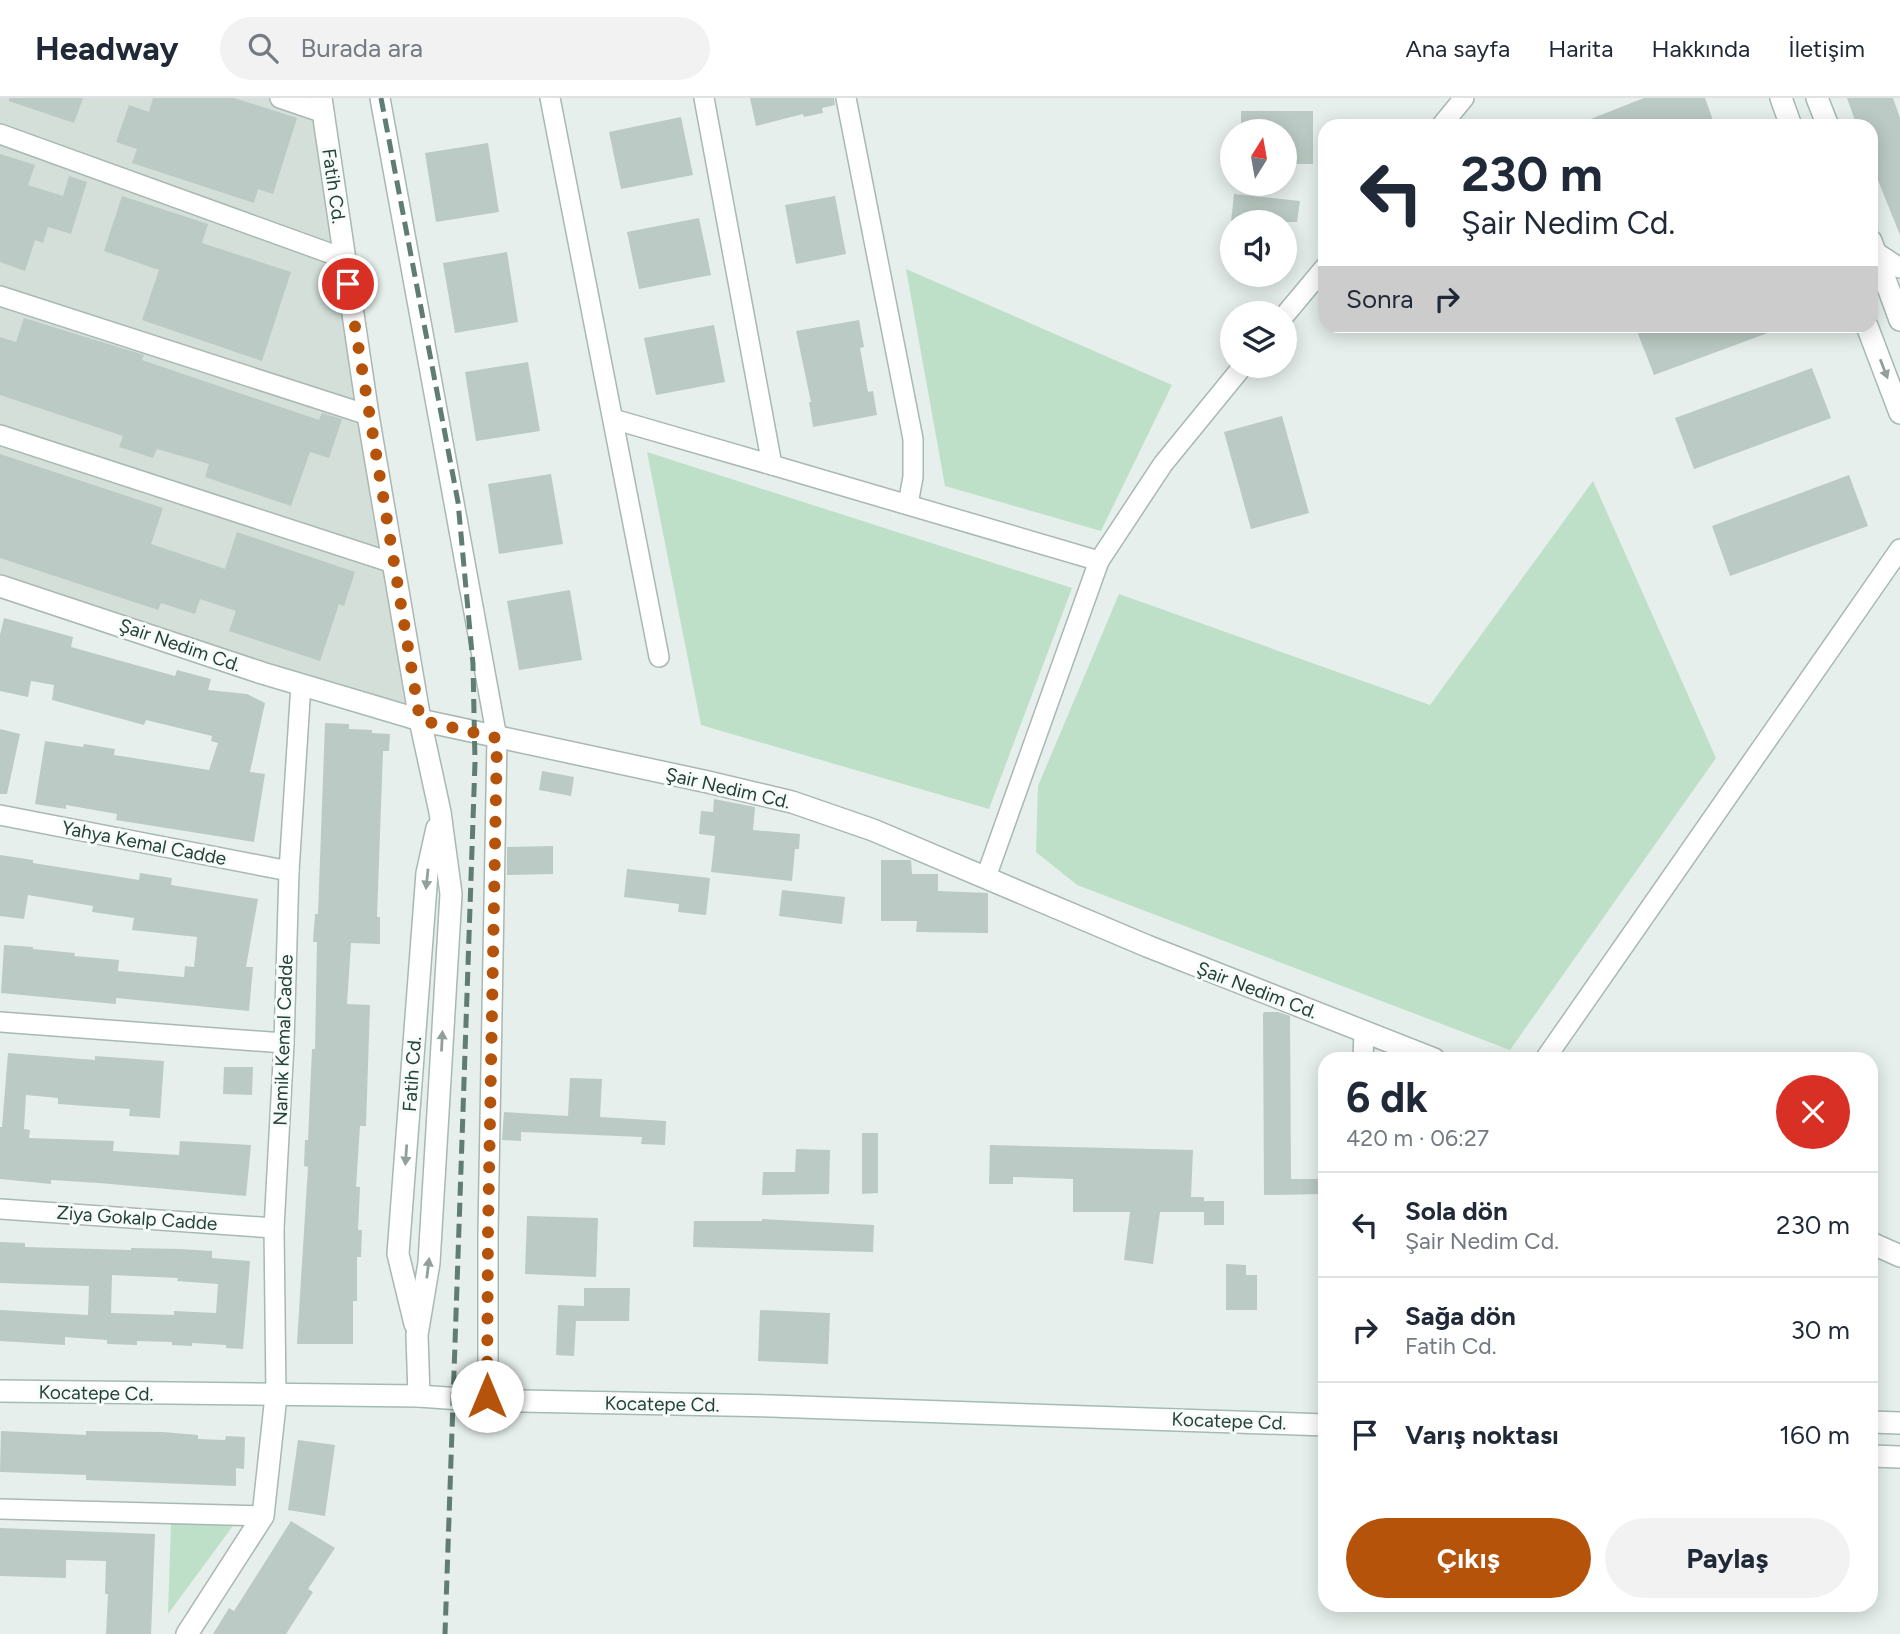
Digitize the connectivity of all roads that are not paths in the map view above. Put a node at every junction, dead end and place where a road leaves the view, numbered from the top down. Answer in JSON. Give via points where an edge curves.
{"nodes":[{"id":1,"x":280,"y":98,"type":"edge"},
{"id":2,"x":380,"y":98,"type":"edge"},
{"id":3,"x":550,"y":98,"type":"edge"},
{"id":4,"x":704,"y":98,"type":"edge"},
{"id":5,"x":846,"y":98,"type":"edge"},
{"id":6,"x":1464,"y":98,"type":"edge"},
{"id":7,"x":1781,"y":98,"type":"edge"},
{"id":8,"x":1817,"y":98,"type":"edge"},
{"id":9,"x":323,"y":105,"type":"edge"},
{"id":10,"x":1447,"y":119,"type":"edge"},
{"id":11,"x":1788,"y":119,"type":"edge"},
{"id":12,"x":1825,"y":119,"type":"edge"},
{"id":13,"x":0,"y":134,"type":"edge"},
{"id":14,"x":1878,"y":251,"type":"edge"},
{"id":15,"x":343,"y":258,"type":"junction"},
{"id":16,"x":1878,"y":262,"type":"edge"},
{"id":17,"x":1900,"y":268,"type":"edge"},
{"id":18,"x":1318,"y":275,"type":"edge"},
{"id":19,"x":0,"y":296,"type":"edge"},
{"id":20,"x":1297,"y":301,"type":"edge"},
{"id":21,"x":1900,"y":320,"type":"edge"},
{"id":22,"x":1870,"y":333,"type":"edge"},
{"id":23,"x":1233,"y":378,"type":"edge"},
{"id":24,"x":1900,"y":413,"type":"edge"},
{"id":25,"x":368,"y":415,"type":"junction"},
{"id":26,"x":613,"y":419,"type":"junction"},
{"id":27,"x":0,"y":435,"type":"edge"},
{"id":28,"x":772,"y":465,"type":"junction"},
{"id":29,"x":908,"y":504,"type":"junction"},
{"id":30,"x":1900,"y":549,"type":"edge"},
{"id":31,"x":1099,"y":561,"type":"junction"},
{"id":32,"x":393,"y":564,"type":"junction"},
{"id":33,"x":0,"y":586,"type":"edge"},
{"id":34,"x":659,"y":657,"type":"dead end"},
{"id":35,"x":301,"y":684,"type":"junction"},
{"id":36,"x":420,"y":720,"type":"junction"},
{"id":37,"x":497,"y":738,"type":"junction"},
{"id":38,"x":440,"y":812,"type":"junction"},
{"id":39,"x":0,"y":815,"type":"edge"},
{"id":40,"x":289,"y":871,"type":"junction"},
{"id":41,"x":986,"y":877,"type":"junction"},
{"id":42,"x":0,"y":1022,"type":"edge"},
{"id":43,"x":1364,"y":1031,"type":"junction"},
{"id":44,"x":284,"y":1043,"type":"junction"},
{"id":45,"x":1363,"y":1052,"type":"edge"},
{"id":46,"x":1416,"y":1052,"type":"edge"},
{"id":47,"x":1550,"y":1052,"type":"edge"},
{"id":48,"x":0,"y":1209,"type":"edge"},
{"id":49,"x":274,"y":1228,"type":"junction"},
{"id":50,"x":1878,"y":1246,"type":"edge"},
{"id":51,"x":1900,"y":1256,"type":"edge"},
{"id":52,"x":417,"y":1335,"type":"junction"},
{"id":53,"x":0,"y":1391,"type":"edge"},
{"id":54,"x":276,"y":1396,"type":"junction"},
{"id":55,"x":419,"y":1396,"type":"junction"},
{"id":56,"x":488,"y":1400,"type":"junction"},
{"id":57,"x":1878,"y":1422,"type":"edge"},
{"id":58,"x":1900,"y":1423,"type":"edge"},
{"id":59,"x":1318,"y":1424,"type":"edge"},
{"id":60,"x":1878,"y":1455,"type":"edge"},
{"id":61,"x":1900,"y":1457,"type":"edge"},
{"id":62,"x":0,"y":1509,"type":"edge"},
{"id":63,"x":263,"y":1516,"type":"junction"},
{"id":64,"x":187,"y":1634,"type":"edge"}],
"edges":[{"from":1,"to":9,"type":"street"},
{"from":2,"to":37,"type":"street"},
{"from":3,"to":26,"type":"street"},
{"from":4,"to":28,"type":"street"},
{"from":5,"to":29,"type":"street","via":[[913,439],[914,477]]},
{"from":6,"to":10,"type":"street"},
{"from":7,"to":11,"type":"street"},
{"from":8,"to":12,"type":"street"},
{"from":9,"to":15,"type":"street","name":"Fatih Cd."},
{"from":13,"to":15,"type":"street"},
{"from":14,"to":17,"type":"street"},
{"from":15,"to":25,"type":"street","name":"Fatih Cd."},
{"from":16,"to":21,"type":"street"},
{"from":18,"to":20,"type":"street"},
{"from":19,"to":25,"type":"street"},
{"from":22,"to":24,"type":"street","one_way":true},
{"from":23,"to":31,"type":"street","via":[[1163,464]]},
{"from":25,"to":32,"type":"street","name":"Fatih Cd."},
{"from":26,"to":28,"type":"street"},
{"from":26,"to":34,"type":"street"},
{"from":27,"to":32,"type":"street"},
{"from":28,"to":29,"type":"street"},
{"from":29,"to":31,"type":"street"},
{"from":30,"to":47,"type":"street"},
{"from":31,"to":41,"type":"street"},
{"from":32,"to":36,"type":"street","name":"Fatih Cd."},
{"from":33,"to":35,"type":"street","name":"Şair Nedim Cd."},
{"from":35,"to":36,"type":"street","name":"Şair Nedim Cd."},
{"from":35,"to":40,"type":"street","name":"Namik Kemal Cadde"},
{"from":36,"to":37,"type":"street","name":"Şair Nedim Cd."},
{"from":36,"to":38,"type":"street","name":"Fatih Cd."},
{"from":37,"to":41,"type":"street","name":"Şair Nedim Cd.","via":[[792,802]]},
{"from":37,"to":56,"type":"street"},
{"from":52,"to":38,"type":"street","name":"Fatih Cd.","one_way":true,"via":[[429,1263],[451,894]]},
{"from":38,"to":52,"type":"street","name":"Fatih Cd.","one_way":true,"via":[[427,873],[398,1254]]},
{"from":39,"to":40,"type":"street","name":"Yahya Kemal Cadde"},
{"from":40,"to":44,"type":"street","name":"Namik Kemal Cadde"},
{"from":41,"to":43,"type":"street","name":"Şair Nedim Cd."},
{"from":42,"to":44,"type":"street"},
{"from":43,"to":45,"type":"street"},
{"from":43,"to":46,"type":"street","name":"Şair Nedim Cd."},
{"from":44,"to":49,"type":"street","name":"Namik Kemal Cadde"},
{"from":48,"to":49,"type":"street","name":"Ziya Gokalp Cadde"},
{"from":49,"to":54,"type":"street","name":"Namik Kemal Cadde"},
{"from":50,"to":51,"type":"street"},
{"from":52,"to":55,"type":"street","name":"Fatih Cd."},
{"from":53,"to":54,"type":"street","name":"Kocatepe Cd."},
{"from":54,"to":55,"type":"street","name":"Kocatepe Cd."},
{"from":54,"to":63,"type":"street"},
{"from":55,"to":56,"type":"street","name":"Kocatepe Cd."},
{"from":56,"to":59,"type":"street","name":"Kocatepe Cd."},
{"from":57,"to":58,"type":"street"},
{"from":60,"to":61,"type":"street"},
{"from":62,"to":63,"type":"street"},
{"from":63,"to":64,"type":"street"}]}
